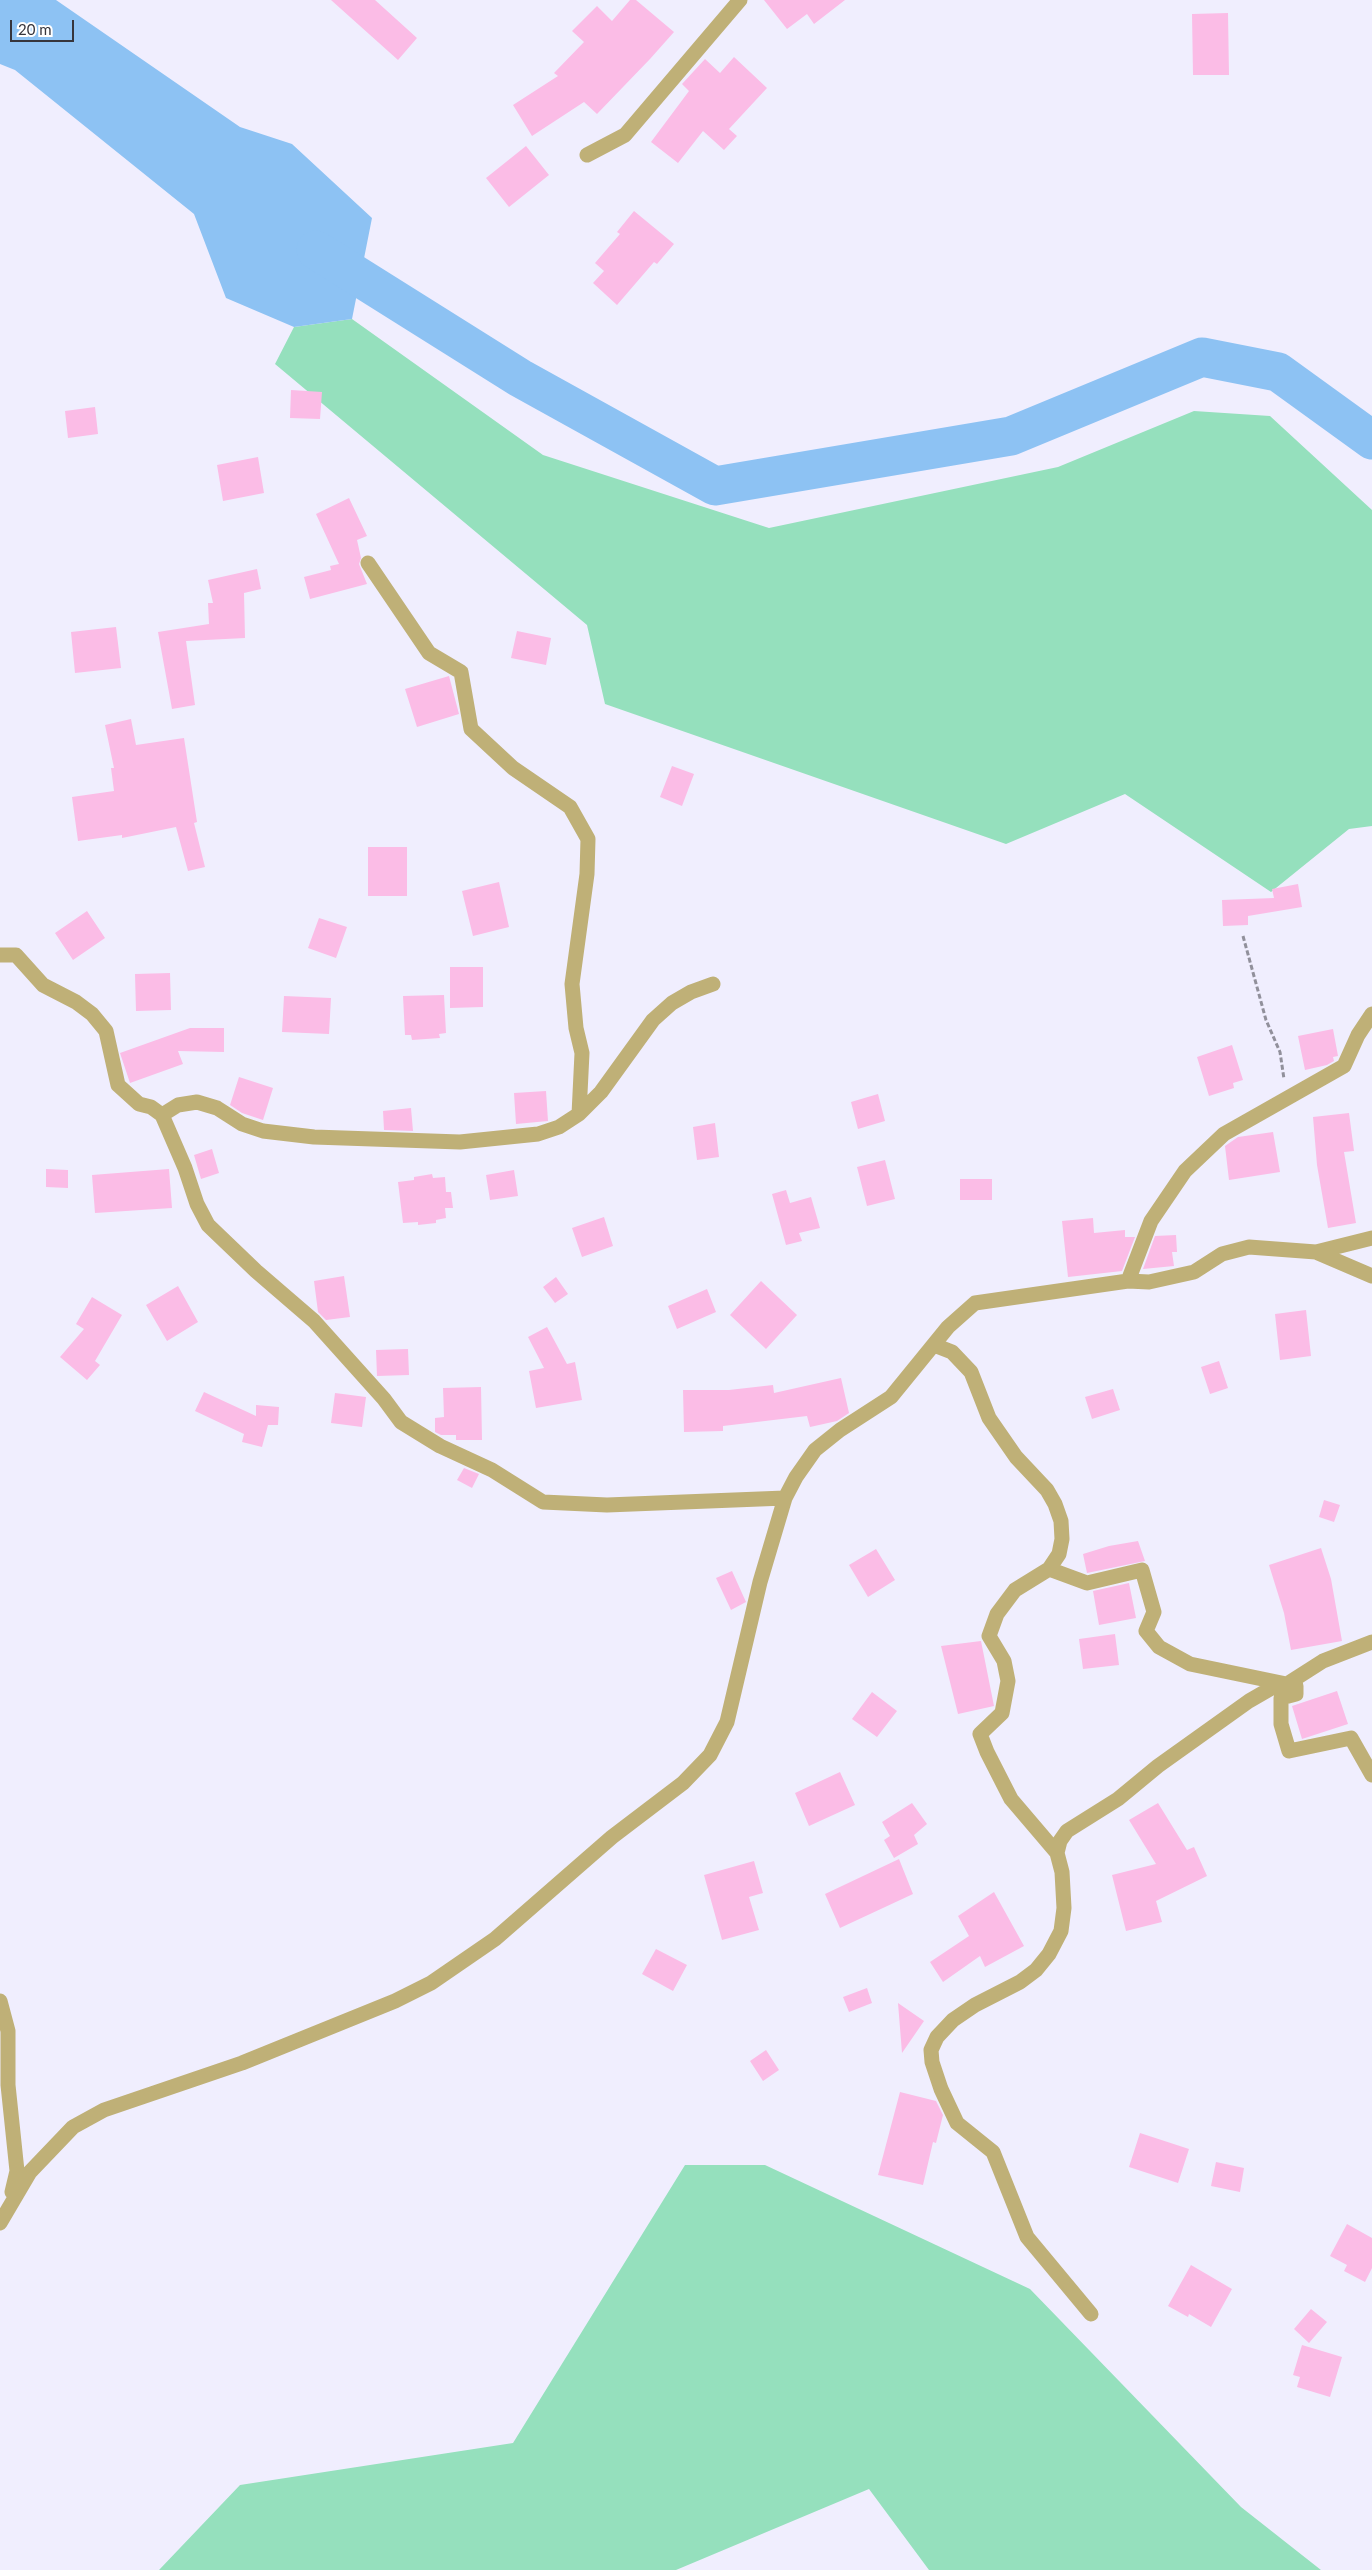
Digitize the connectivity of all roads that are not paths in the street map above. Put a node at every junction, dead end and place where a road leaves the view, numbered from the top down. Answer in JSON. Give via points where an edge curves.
{"nodes":[{"id":1,"x":740,"y":0,"type":"edge"},
{"id":2,"x":587,"y":155,"type":"dead end"},
{"id":3,"x":368,"y":563,"type":"dead end"},
{"id":4,"x":0,"y":955,"type":"edge"},
{"id":5,"x":713,"y":984,"type":"dead end"},
{"id":6,"x":1372,"y":1014,"type":"edge"},
{"id":7,"x":579,"y":1114,"type":"junction"},
{"id":8,"x":162,"y":1115,"type":"junction"},
{"id":9,"x":1372,"y":1238,"type":"edge"},
{"id":10,"x":1316,"y":1252,"type":"junction"},
{"id":11,"x":1372,"y":1276,"type":"edge"},
{"id":12,"x":1128,"y":1281,"type":"junction"},
{"id":13,"x":934,"y":1345,"type":"junction"},
{"id":14,"x":785,"y":1498,"type":"junction"},
{"id":15,"x":1049,"y":1568,"type":"junction"},
{"id":16,"x":1372,"y":1642,"type":"edge"},
{"id":17,"x":1287,"y":1684,"type":"junction"},
{"id":18,"x":1372,"y":1775,"type":"edge"},
{"id":19,"x":1057,"y":1853,"type":"junction"},
{"id":20,"x":0,"y":2001,"type":"edge"},
{"id":21,"x":3,"y":2217,"type":"edge"},
{"id":22,"x":1090,"y":2314,"type":"dead end"}],
"edges":[{"from":1,"to":2,"type":"street","via":[[625,135]]},
{"from":3,"to":7,"type":"street","via":[[429,653],[462,672],[471,730],[513,768],[570,808],[588,839],[588,874],[572,984],[582,1053]]},
{"from":4,"to":8,"type":"street","via":[[16,955],[43,985],[92,1014],[106,1031],[118,1085],[139,1104]]},
{"from":5,"to":7,"type":"street","via":[[672,1003],[653,1020],[601,1092]]},
{"from":6,"to":12,"type":"street","via":[[1344,1066],[1224,1134],[1185,1171],[1151,1221]]},
{"from":7,"to":8,"type":"street","via":[[560,1127],[538,1134],[460,1142],[283,1134],[242,1124],[217,1108],[198,1102],[178,1105]]},
{"from":8,"to":14,"type":"street","via":[[208,1225],[314,1321],[384,1399],[400,1422],[440,1446],[492,1470],[542,1502],[607,1505]]},
{"from":9,"to":10,"type":"street"},
{"from":10,"to":11,"type":"street"},
{"from":10,"to":12,"type":"street","via":[[1250,1247],[1222,1254],[1194,1272],[1149,1282]]},
{"from":12,"to":13,"type":"street","via":[[975,1303],[948,1327]]},
{"from":13,"to":14,"type":"street","via":[[890,1397],[815,1450]]},
{"from":13,"to":15,"type":"street","via":[[952,1352],[971,1372],[989,1418],[1055,1504],[1061,1521],[1062,1539],[1059,1554]]},
{"from":14,"to":21,"type":"street","via":[[760,1582],[727,1722],[710,1755],[683,1783],[612,1837],[495,1938],[431,1983],[395,2001],[242,2063],[104,2110],[73,2128],[30,2172]]},
{"from":15,"to":17,"type":"street","via":[[1087,1583],[1142,1570],[1154,1612],[1146,1631],[1159,1647],[1190,1664]]},
{"from":15,"to":19,"type":"street","via":[[1015,1590],[997,1614],[989,1636],[1004,1661],[1008,1681],[1002,1713],[980,1734],[1011,1799]]},
{"from":16,"to":17,"type":"street","via":[[1323,1661]]},
{"from":17,"to":18,"type":"street","via":[[1296,1686],[1296,1694],[1281,1698],[1281,1724],[1289,1751],[1351,1738]]},
{"from":17,"to":19,"type":"street","via":[[1275,1686],[1249,1701],[1118,1799],[1068,1831],[1060,1841]]},
{"from":19,"to":22,"type":"street","via":[[1062,1872],[1064,1908],[1061,1931],[1049,1954],[1020,1982],[975,2004],[953,2020],[937,2037],[931,2050],[941,2089],[957,2123],[993,2152],[1027,2236]]},
{"from":20,"to":21,"type":"street","via":[[8,2031],[9,2093],[17,2171]]}]}
